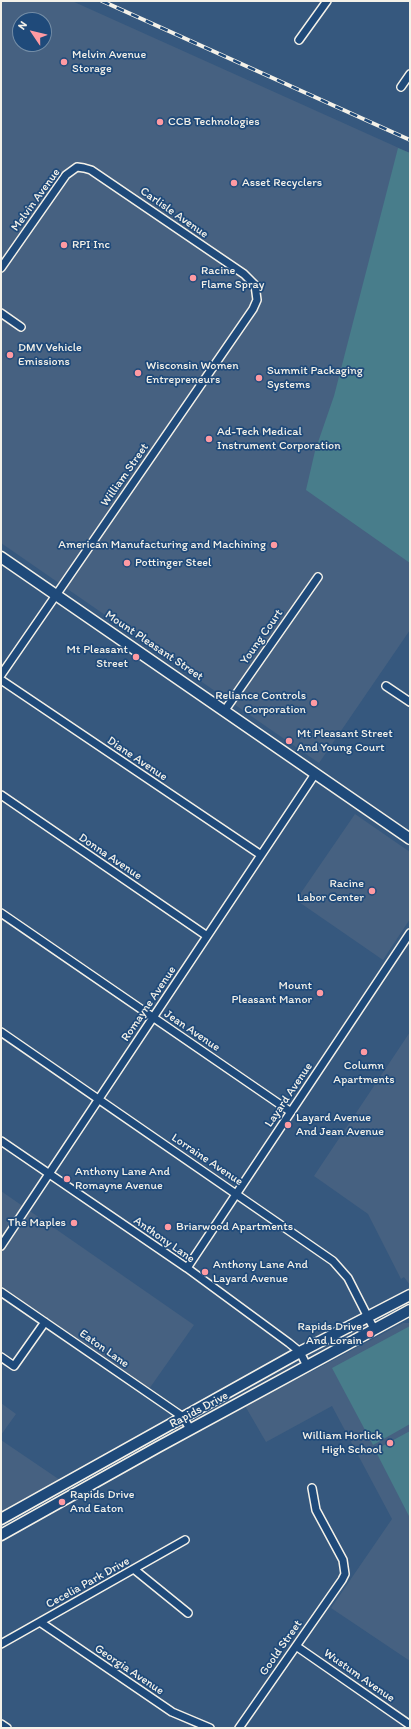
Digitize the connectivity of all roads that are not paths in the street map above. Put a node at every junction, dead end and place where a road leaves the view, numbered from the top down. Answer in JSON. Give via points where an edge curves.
{"nodes":[{"id":1,"x":327,"y":1,"type":"edge"},
{"id":2,"x":299,"y":40,"type":"dead end"},
{"id":3,"x":410,"y":74,"type":"edge"},
{"id":4,"x":401,"y":87,"type":"dead end"},
{"id":5,"x":77,"y":167,"type":"joint"},
{"id":6,"x":1,"y":268,"type":"edge"},
{"id":7,"x":255,"y":285,"type":"joint"},
{"id":8,"x":1,"y":314,"type":"edge"},
{"id":9,"x":21,"y":327,"type":"dead end"},
{"id":10,"x":1,"y":557,"type":"edge"},
{"id":11,"x":318,"y":577,"type":"dead end"},
{"id":12,"x":56,"y":594,"type":"junction"},
{"id":13,"x":1,"y":675,"type":"edge"},
{"id":14,"x":1,"y":680,"type":"edge"},
{"id":15,"x":386,"y":686,"type":"dead end"},
{"id":16,"x":410,"y":702,"type":"edge"},
{"id":17,"x":225,"y":710,"type":"junction"},
{"id":18,"x":315,"y":774,"type":"junction"},
{"id":19,"x":1,"y":795,"type":"edge"},
{"id":20,"x":410,"y":839,"type":"edge"},
{"id":21,"x":261,"y":855,"type":"junction"},
{"id":22,"x":1,"y":913,"type":"edge"},
{"id":23,"x":410,"y":933,"type":"edge"},
{"id":24,"x":207,"y":936,"type":"junction"},
{"id":25,"x":153,"y":1018,"type":"junction"},
{"id":26,"x":1,"y":1032,"type":"edge"},
{"id":27,"x":99,"y":1099,"type":"junction"},
{"id":28,"x":291,"y":1112,"type":"junction"},
{"id":29,"x":1,"y":1141,"type":"edge"},
{"id":30,"x":49,"y":1174,"type":"junction"},
{"id":31,"x":237,"y":1194,"type":"junction"},
{"id":32,"x":1,"y":1246,"type":"edge"},
{"id":33,"x":187,"y":1268,"type":"junction"},
{"id":34,"x":1,"y":1292,"type":"edge"},
{"id":35,"x":410,"y":1295,"type":"edge"},
{"id":36,"x":410,"y":1310,"type":"edge"},
{"id":37,"x":368,"y":1317,"type":"junction"},
{"id":38,"x":45,"y":1322,"type":"junction"},
{"id":39,"x":374,"y":1329,"type":"junction"},
{"id":40,"x":300,"y":1352,"type":"junction"},
{"id":41,"x":1,"y":1357,"type":"edge"},
{"id":42,"x":307,"y":1366,"type":"junction"},
{"id":43,"x":182,"y":1417,"type":"junction"},
{"id":44,"x":190,"y":1429,"type":"junction"},
{"id":45,"x":85,"y":1472,"type":"junction"},
{"id":46,"x":92,"y":1484,"type":"junction"},
{"id":47,"x":312,"y":1488,"type":"dead end"},
{"id":48,"x":20,"y":1508,"type":"junction"},
{"id":49,"x":1,"y":1519,"type":"edge"},
{"id":50,"x":27,"y":1520,"type":"junction"},
{"id":51,"x":1,"y":1534,"type":"edge"},
{"id":52,"x":185,"y":1540,"type":"dead end"},
{"id":53,"x":135,"y":1570,"type":"junction"},
{"id":54,"x":188,"y":1613,"type":"dead end"},
{"id":55,"x":40,"y":1622,"type":"junction"},
{"id":56,"x":1,"y":1644,"type":"edge"},
{"id":57,"x":296,"y":1646,"type":"junction"},
{"id":58,"x":1,"y":1724,"type":"edge"},
{"id":59,"x":410,"y":1725,"type":"edge"},
{"id":60,"x":7,"y":1728,"type":"edge"},
{"id":61,"x":210,"y":1728,"type":"edge"},
{"id":62,"x":239,"y":1728,"type":"edge"}],
"edges":[{"from":1,"to":2,"type":"street"},
{"from":3,"to":4,"type":"street"},
{"from":5,"to":6,"type":"street","name":"Melvin Avenue","via":[[66,176]]},
{"from":5,"to":7,"type":"street","name":"Carlisle Avenue","via":[[92,170],[244,274]]},
{"from":7,"to":12,"type":"street","name":"William Street","via":[[257,300],[253,310]]},
{"from":8,"to":9,"type":"street"},
{"from":10,"to":12,"type":"street","name":"Mount Pleasant Street"},
{"from":11,"to":17,"type":"street","name":"Young Court"},
{"from":12,"to":13,"type":"street","name":"William Street"},
{"from":12,"to":17,"type":"street","name":"Mount Pleasant Street"},
{"from":14,"to":21,"type":"street","name":"Diane Avenue"},
{"from":15,"to":16,"type":"street"},
{"from":17,"to":18,"type":"street","name":"Mount Pleasant Street"},
{"from":18,"to":20,"type":"street","name":"Mount Pleasant Street"},
{"from":18,"to":21,"type":"street","name":"Romayne Avenue"},
{"from":19,"to":24,"type":"street","name":"Donna Avenue"},
{"from":21,"to":24,"type":"street","name":"Romayne Avenue"},
{"from":22,"to":25,"type":"street","name":"Jean Avenue"},
{"from":23,"to":28,"type":"street","name":"Layard Avenue"},
{"from":24,"to":25,"type":"street","name":"Romayne Avenue"},
{"from":25,"to":27,"type":"street","name":"Romayne Avenue"},
{"from":25,"to":28,"type":"street","name":"Jean Avenue"},
{"from":26,"to":27,"type":"street","name":"Lorraine Avenue"},
{"from":27,"to":30,"type":"street","name":"Romayne Avenue"},
{"from":27,"to":31,"type":"street","name":"Lorraine Avenue"},
{"from":28,"to":31,"type":"street","name":"Layard Avenue"},
{"from":29,"to":30,"type":"street","name":"Anthony Lane"},
{"from":30,"to":32,"type":"street","name":"Romayne Avenue"},
{"from":30,"to":33,"type":"street","name":"Anthony Lane"},
{"from":31,"to":33,"type":"street","name":"Layard Avenue"},
{"from":31,"to":37,"type":"street","name":"Lorraine Avenue","via":[[333,1261],[348,1278]]},
{"from":33,"to":40,"type":"street","name":"Anthony Lane"},
{"from":34,"to":38,"type":"street","name":"Eaton Lane"},
{"from":35,"to":37,"type":"street","name":"Rapids Drive"},
{"from":36,"to":39,"type":"street","name":"Rapids Drive"},
{"from":37,"to":39,"type":"street","name":"Lorraine Avenue"},
{"from":37,"to":40,"type":"street","name":"Rapids Drive"},
{"from":38,"to":41,"type":"street","via":[[14,1366]]},
{"from":38,"to":43,"type":"street","name":"Eaton Lane"},
{"from":39,"to":42,"type":"street","name":"Rapids Drive"},
{"from":40,"to":42,"type":"street","name":"Anthony Lane"},
{"from":40,"to":43,"type":"street","name":"Rapids Drive"},
{"from":42,"to":44,"type":"street","name":"Rapids Drive"},
{"from":43,"to":44,"type":"street","name":"Eaton Lane"},
{"from":43,"to":45,"type":"street","name":"Rapids Drive"},
{"from":44,"to":46,"type":"street","name":"Rapids Drive"},
{"from":45,"to":46,"type":"street"},
{"from":45,"to":48,"type":"street","name":"Rapids Drive"},
{"from":46,"to":50,"type":"street","name":"Rapids Drive"},
{"from":47,"to":57,"type":"street","name":"Goold Street","via":[[316,1510],[343,1560],[345,1574]]},
{"from":48,"to":49,"type":"street","name":"Rapids Drive"},
{"from":48,"to":50,"type":"street"},
{"from":50,"to":51,"type":"street","name":"Rapids Drive"},
{"from":52,"to":53,"type":"street","name":"Cecelia Park Drive"},
{"from":53,"to":54,"type":"street"},
{"from":53,"to":55,"type":"street","name":"Cecelia Park Drive"},
{"from":55,"to":56,"type":"street","name":"Cecelia Park Drive"},
{"from":55,"to":61,"type":"street","name":"Georgia Avenue","via":[[172,1712]]},
{"from":57,"to":59,"type":"street","name":"Wustum Avenue"},
{"from":57,"to":62,"type":"street","name":"Goold Street"},
{"from":58,"to":60,"type":"street"}]}
